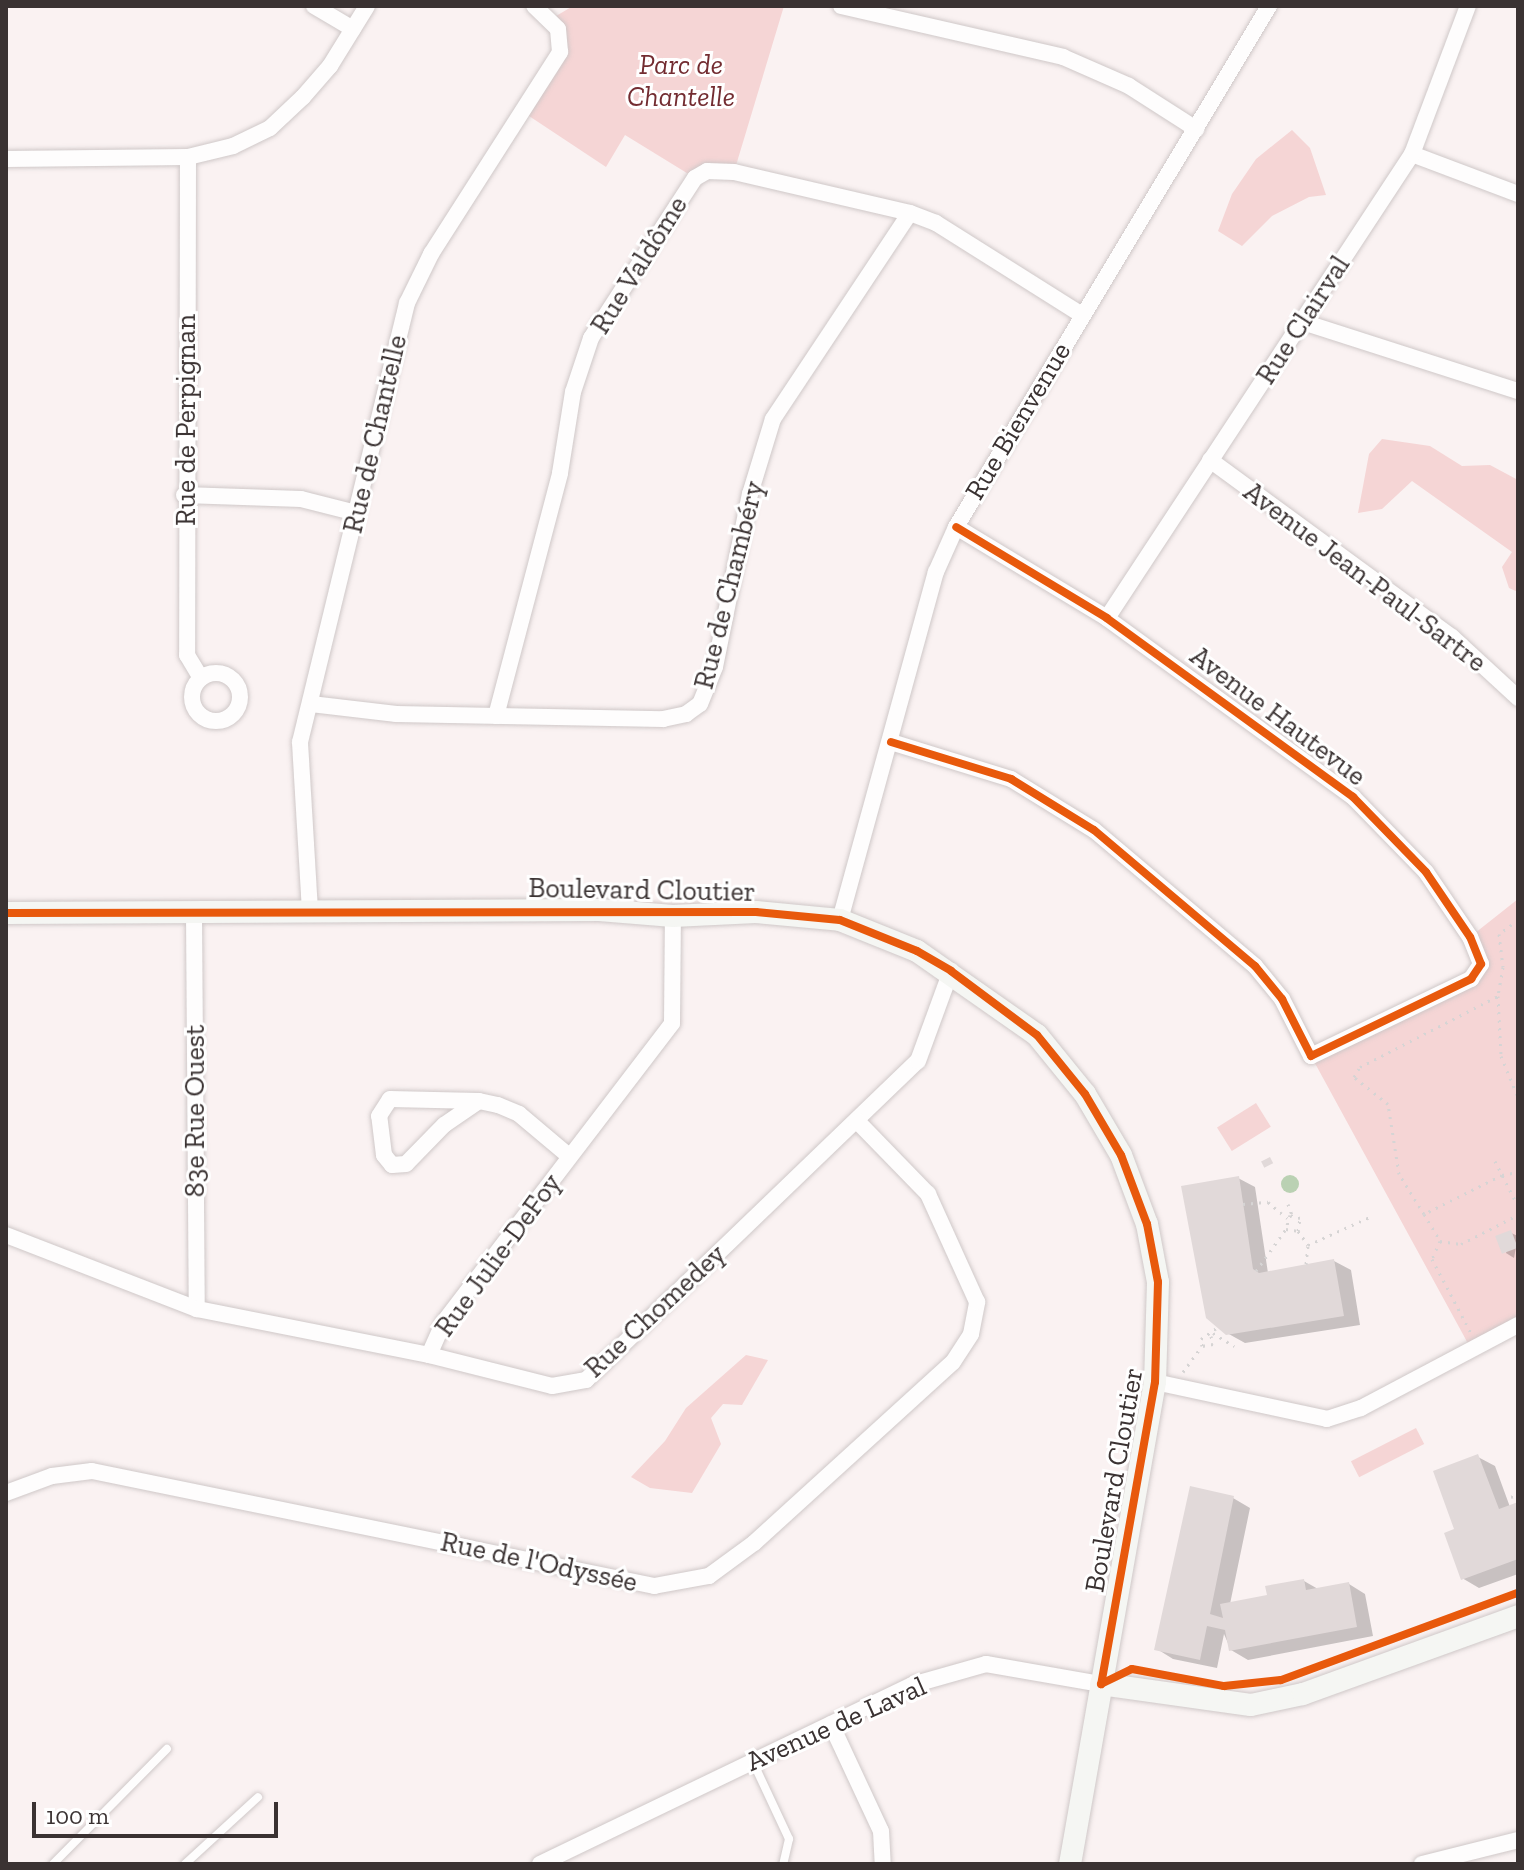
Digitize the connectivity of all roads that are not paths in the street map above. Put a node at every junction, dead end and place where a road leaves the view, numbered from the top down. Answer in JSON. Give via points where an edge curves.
{"nodes":[{"id":1,"x":314,"y":6,"type":"edge"},
{"id":2,"x":367,"y":6,"type":"edge"},
{"id":3,"x":534,"y":6,"type":"edge"},
{"id":4,"x":841,"y":6,"type":"edge"},
{"id":5,"x":1269,"y":6,"type":"edge"},
{"id":6,"x":1468,"y":6,"type":"edge"},
{"id":7,"x":353,"y":29,"type":"junction"},
{"id":8,"x":1196,"y":129,"type":"junction"},
{"id":9,"x":1412,"y":154,"type":"junction"},
{"id":10,"x":188,"y":157,"type":"junction"},
{"id":11,"x":6,"y":159,"type":"edge"},
{"id":12,"x":1518,"y":194,"type":"edge"},
{"id":13,"x":910,"y":213,"type":"junction"},
{"id":14,"x":1082,"y":315,"type":"junction"},
{"id":15,"x":1303,"y":322,"type":"junction"},
{"id":16,"x":1518,"y":391,"type":"edge"},
{"id":17,"x":1210,"y":460,"type":"junction"},
{"id":18,"x":184,"y":495,"type":"junction"},
{"id":19,"x":356,"y":513,"type":"junction"},
{"id":20,"x":956,"y":527,"type":"junction"},
{"id":21,"x":1107,"y":618,"type":"junction"},
{"id":22,"x":201,"y":678,"type":"dead end"},
{"id":23,"x":1518,"y":698,"type":"edge"},
{"id":24,"x":311,"y":704,"type":"junction"},
{"id":25,"x":496,"y":716,"type":"junction"},
{"id":26,"x":891,"y":742,"type":"junction"},
{"id":27,"x":310,"y":911,"type":"junction"},
{"id":28,"x":6,"y":913,"type":"edge"},
{"id":29,"x":194,"y":913,"type":"junction"},
{"id":30,"x":673,"y":916,"type":"junction"},
{"id":31,"x":840,"y":920,"type":"junction"},
{"id":32,"x":951,"y":971,"type":"junction"},
{"id":33,"x":479,"y":1101,"type":"junction"},
{"id":34,"x":857,"y":1121,"type":"junction"},
{"id":35,"x":569,"y":1156,"type":"junction"},
{"id":36,"x":6,"y":1235,"type":"edge"},
{"id":37,"x":197,"y":1309,"type":"junction"},
{"id":38,"x":1518,"y":1325,"type":"edge"},
{"id":39,"x":429,"y":1355,"type":"junction"},
{"id":40,"x":1164,"y":1384,"type":"junction"},
{"id":41,"x":6,"y":1493,"type":"edge"},
{"id":42,"x":1518,"y":1616,"type":"edge"},
{"id":43,"x":1101,"y":1684,"type":"junction"},
{"id":44,"x":831,"y":1724,"type":"junction"},
{"id":45,"x":167,"y":1749,"type":"dead end"},
{"id":46,"x":753,"y":1761,"type":"junction"},
{"id":47,"x":258,"y":1797,"type":"dead end"},
{"id":48,"x":1518,"y":1840,"type":"edge"},
{"id":49,"x":53,"y":1864,"type":"edge"},
{"id":50,"x":185,"y":1864,"type":"edge"},
{"id":51,"x":540,"y":1864,"type":"edge"},
{"id":52,"x":783,"y":1864,"type":"edge"},
{"id":53,"x":883,"y":1864,"type":"edge"},
{"id":54,"x":1070,"y":1864,"type":"edge"},
{"id":55,"x":1422,"y":1864,"type":"edge"}],
"edges":[{"from":1,"to":7,"type":"street"},
{"from":2,"to":7,"type":"street"},
{"from":3,"to":19,"type":"street","name":"Rue de Chantelle","via":[[558,29],[560,52],[431,254],[407,303]]},
{"from":4,"to":8,"type":"street","via":[[1063,57],[1129,86]]},
{"from":5,"to":8,"type":"street","name":"Rue Bienvenue"},
{"from":6,"to":9,"type":"street","name":"Rue Clairval"},
{"from":7,"to":10,"type":"street","via":[[330,66],[270,128],[233,146]]},
{"from":8,"to":14,"type":"street","name":"Rue Bienvenue"},
{"from":9,"to":12,"type":"street"},
{"from":9,"to":15,"type":"street","name":"Rue Clairval"},
{"from":10,"to":11,"type":"street"},
{"from":10,"to":18,"type":"street","name":"Rue de Perpignan"},
{"from":13,"to":14,"type":"street","name":"Rue Valdôme","via":[[936,223]]},
{"from":13,"to":25,"type":"street","name":"Rue de Chambéry","via":[[773,419],[750,494],[715,667],[700,704],[686,714],[663,719]]},
{"from":13,"to":25,"type":"street","name":"Rue Valdôme","via":[[734,172],[707,171],[685,190],[591,338],[573,392],[560,473]]},
{"from":14,"to":20,"type":"street","name":"Rue Bienvenue"},
{"from":15,"to":16,"type":"street"},
{"from":15,"to":17,"type":"street","name":"Rue Clairval"},
{"from":17,"to":21,"type":"street","name":"Rue Clairval"},
{"from":17,"to":23,"type":"street","name":"Avenue Jean-Paul-Sartre","via":[[1452,637]]},
{"from":18,"to":19,"type":"street","via":[[301,499]]},
{"from":18,"to":22,"type":"street","name":"Rue de Perpignan","via":[[187,655]]},
{"from":19,"to":24,"type":"street","name":"Rue de Chantelle"},
{"from":20,"to":21,"type":"street","name":"Avenue Hautevue"},
{"from":20,"to":26,"type":"street","name":"Rue Bienvenue","via":[[936,572]]},
{"from":21,"to":26,"type":"street","name":"Avenue Hautevue","via":[[1353,797],[1426,872],[1478,953],[1481,964],[1471,979],[1311,1056],[1282,999],[1255,966],[1094,830],[1011,779]]},
{"from":24,"to":25,"type":"street","name":"Rue de Chambéry","via":[[396,714]]},
{"from":24,"to":27,"type":"street","name":"Rue de Chantelle","via":[[300,742]]},
{"from":26,"to":31,"type":"street","name":"Rue Bienvenue"},
{"from":27,"to":29,"type":"street","name":"Boulevard Cloutier"},
{"from":27,"to":30,"type":"street","name":"Boulevard Cloutier","via":[[599,910]]},
{"from":28,"to":29,"type":"street","name":"Boulevard Cloutier"},
{"from":29,"to":37,"type":"street","name":"83e Rue Ouest"},
{"from":30,"to":31,"type":"street","name":"Boulevard Cloutier","via":[[756,912]]},
{"from":30,"to":35,"type":"street","name":"Rue Julie-DeFoy","via":[[672,1023]]},
{"from":31,"to":32,"type":"street","name":"Boulevard Cloutier"},
{"from":32,"to":34,"type":"street","name":"Rue Chomedey","via":[[918,1061]]},
{"from":32,"to":40,"type":"street","name":"Boulevard Cloutier","via":[[1037,1035],[1085,1094],[1121,1155],[1147,1224],[1158,1282]]},
{"from":33,"to":33,"type":"street","name":"Rue Julie-DeFoy","via":[[390,1099],[379,1116],[384,1155],[392,1165],[406,1164],[444,1125]]},
{"from":33,"to":35,"type":"street","name":"Rue Julie-DeFoy","via":[[519,1114]]},
{"from":34,"to":39,"type":"street","name":"Rue Chomedey","via":[[586,1380],[552,1386]]},
{"from":34,"to":41,"type":"street","name":"Rue de l'Odyssée","via":[[928,1194],[977,1302],[971,1334],[953,1362],[754,1543],[709,1576],[654,1586],[92,1471],[52,1476]]},
{"from":35,"to":39,"type":"street","name":"Rue Julie-DeFoy","via":[[443,1323]]},
{"from":36,"to":37,"type":"street","name":"Rue Chomedey"},
{"from":37,"to":39,"type":"street","name":"Rue Chomedey"},
{"from":38,"to":40,"type":"street","via":[[1361,1408],[1327,1419]]},
{"from":40,"to":43,"type":"street","name":"Boulevard Cloutier"},
{"from":42,"to":43,"type":"street","name":"Avenue de Laval","via":[[1303,1694],[1251,1705]]},
{"from":43,"to":44,"type":"street","name":"Avenue de Laval","via":[[986,1664],[912,1685]]},
{"from":43,"to":54,"type":"street","name":"Boulevard Cloutier"},
{"from":44,"to":46,"type":"street","name":"Avenue de Laval"},
{"from":44,"to":53,"type":"street","via":[[881,1831]]},
{"from":45,"to":49,"type":"lane"},
{"from":46,"to":51,"type":"street","name":"Avenue de Laval"},
{"from":46,"to":52,"type":"lane","via":[[789,1839]]},
{"from":47,"to":50,"type":"lane"},
{"from":48,"to":55,"type":"street"}]}
